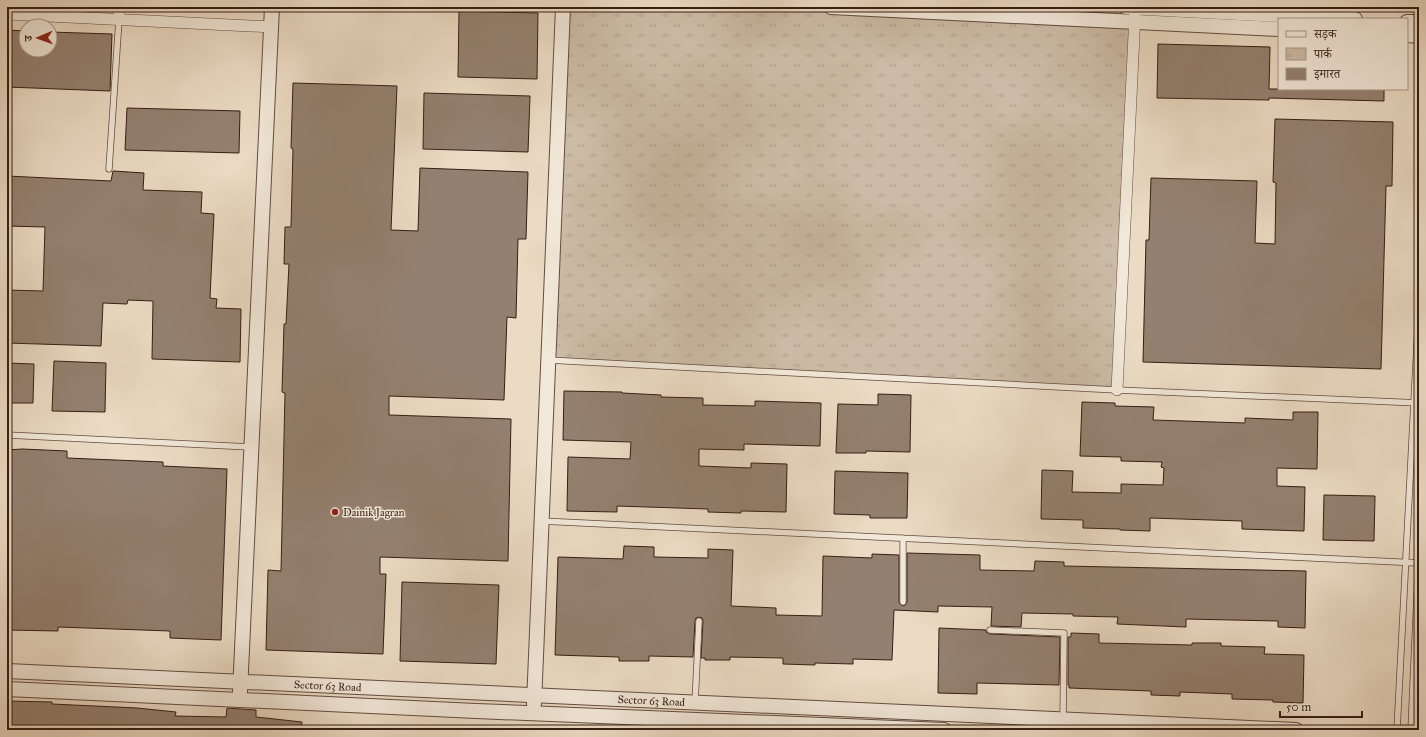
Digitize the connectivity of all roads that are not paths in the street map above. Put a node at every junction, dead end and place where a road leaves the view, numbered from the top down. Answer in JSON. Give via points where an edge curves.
{"nodes":[{"id":1,"x":119,"y":7,"type":"edge"},
{"id":2,"x":272,"y":7,"type":"edge"},
{"id":3,"x":562,"y":7,"type":"edge"},
{"id":4,"x":830,"y":7,"type":"edge"},
{"id":5,"x":1126,"y":7,"type":"edge"},
{"id":6,"x":1135,"y":7,"type":"edge"},
{"id":7,"x":969,"y":10,"type":"edge"},
{"id":8,"x":7,"y":14,"type":"edge"},
{"id":9,"x":1337,"y":18,"type":"edge"},
{"id":10,"x":119,"y":19,"type":"junction"},
{"id":11,"x":1134,"y":22,"type":"junction"},
{"id":12,"x":1408,"y":22,"type":"edge"},
{"id":13,"x":1419,"y":22,"type":"edge"},
{"id":14,"x":272,"y":27,"type":"junction"},
{"id":15,"x":1278,"y":29,"type":"edge"},
{"id":16,"x":1408,"y":35,"type":"edge"},
{"id":17,"x":1419,"y":36,"type":"edge"},
{"id":18,"x":109,"y":169,"type":"dead end"},
{"id":19,"x":1419,"y":305,"type":"edge"},
{"id":20,"x":548,"y":360,"type":"junction"},
{"id":21,"x":1117,"y":390,"type":"junction"},
{"id":22,"x":1416,"y":403,"type":"edge"},
{"id":23,"x":7,"y":435,"type":"edge"},
{"id":24,"x":251,"y":447,"type":"junction"},
{"id":25,"x":541,"y":521,"type":"junction"},
{"id":26,"x":903,"y":538,"type":"junction"},
{"id":27,"x":1419,"y":550,"type":"edge"},
{"id":28,"x":1405,"y":562,"type":"junction"},
{"id":29,"x":1419,"y":563,"type":"edge"},
{"id":30,"x":902,"y":602,"type":"dead end"},
{"id":31,"x":698,"y":621,"type":"dead end"},
{"id":32,"x":990,"y":630,"type":"dead end"},
{"id":33,"x":7,"y":671,"type":"edge"},
{"id":34,"x":241,"y":682,"type":"junction"},
{"id":35,"x":7,"y":689,"type":"edge"},
{"id":36,"x":535,"y":696,"type":"junction"},
{"id":37,"x":240,"y":700,"type":"junction"},
{"id":38,"x":695,"y":703,"type":"junction"},
{"id":39,"x":892,"y":712,"type":"junction"},
{"id":40,"x":534,"y":713,"type":"junction"},
{"id":41,"x":1063,"y":720,"type":"junction"},
{"id":42,"x":892,"y":729,"type":"edge"},
{"id":43,"x":944,"y":730,"type":"edge"},
{"id":44,"x":1296,"y":730,"type":"edge"},
{"id":45,"x":1397,"y":730,"type":"edge"},
{"id":46,"x":1411,"y":730,"type":"edge"}],
"edges":[{"from":1,"to":10,"type":"street"},
{"from":2,"to":14,"type":"street"},
{"from":3,"to":20,"type":"street"},
{"from":4,"to":7,"type":"street"},
{"from":5,"to":6,"type":"street"},
{"from":6,"to":9,"type":"street"},
{"from":6,"to":11,"type":"street"},
{"from":7,"to":11,"type":"street"},
{"from":8,"to":10,"type":"street"},
{"from":10,"to":14,"type":"street"},
{"from":10,"to":18,"type":"lane"},
{"from":11,"to":15,"type":"street"},
{"from":11,"to":21,"type":"street"},
{"from":12,"to":13,"type":"street"},
{"from":14,"to":24,"type":"street"},
{"from":16,"to":17,"type":"street"},
{"from":19,"to":22,"type":"lane"},
{"from":20,"to":21,"type":"lane"},
{"from":20,"to":25,"type":"street"},
{"from":21,"to":22,"type":"lane"},
{"from":22,"to":28,"type":"lane"},
{"from":23,"to":24,"type":"lane"},
{"from":24,"to":34,"type":"street"},
{"from":25,"to":26,"type":"lane"},
{"from":25,"to":36,"type":"street"},
{"from":26,"to":28,"type":"lane"},
{"from":26,"to":30,"type":"lane"},
{"from":27,"to":29,"type":"lane"},
{"from":28,"to":29,"type":"lane"},
{"from":28,"to":45,"type":"lane"},
{"from":29,"to":46,"type":"lane"},
{"from":31,"to":38,"type":"lane"},
{"from":32,"to":41,"type":"lane","via":[[1064,633]]},
{"from":33,"to":34,"type":"street","name":"Sector 63 Road"},
{"from":34,"to":36,"type":"street","name":"Sector 63 Road"},
{"from":34,"to":37,"type":"street"},
{"from":35,"to":37,"type":"street","name":"Sector 63 Road"},
{"from":36,"to":38,"type":"street","name":"Sector 63 Road"},
{"from":36,"to":40,"type":"street"},
{"from":37,"to":40,"type":"street","name":"Sector 63 Road"},
{"from":38,"to":39,"type":"street","name":"Sector 63 Road"},
{"from":39,"to":41,"type":"street","name":"Sector 63 Road"},
{"from":39,"to":42,"type":"street"},
{"from":40,"to":42,"type":"street","name":"Sector 63 Road"},
{"from":41,"to":44,"type":"street","name":"Sector 63 Road"},
{"from":42,"to":43,"type":"street","name":"Sector 63 Road"}]}
